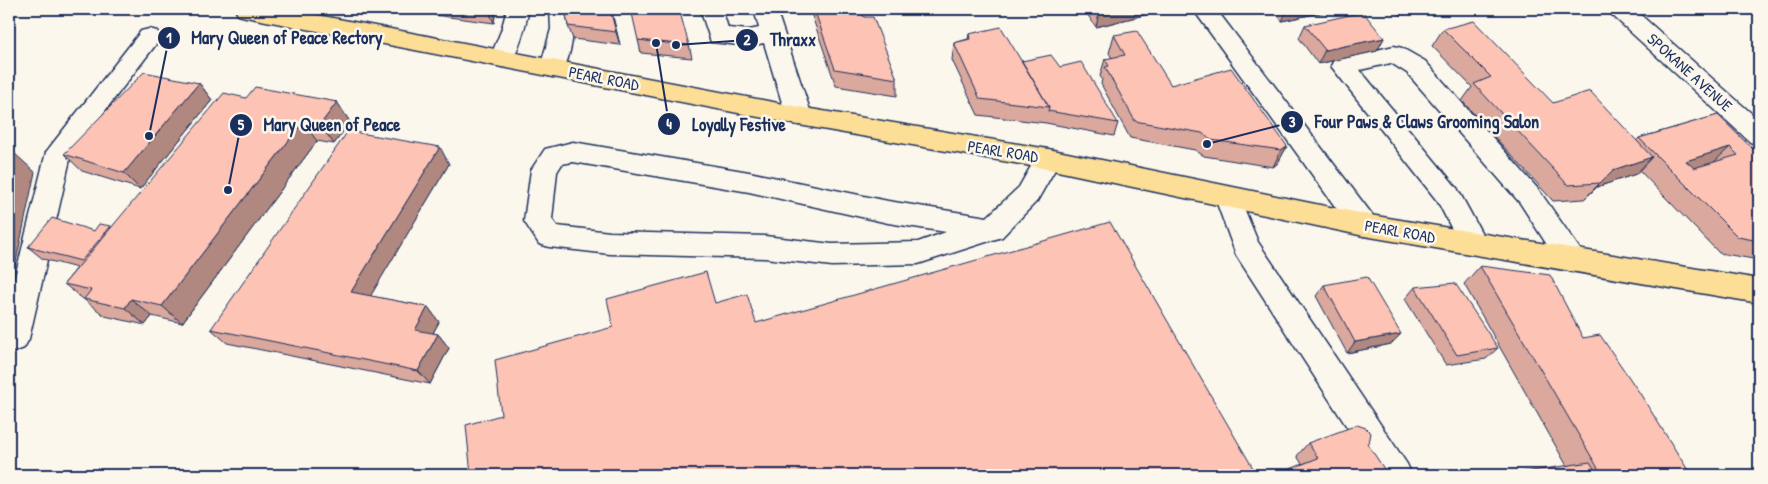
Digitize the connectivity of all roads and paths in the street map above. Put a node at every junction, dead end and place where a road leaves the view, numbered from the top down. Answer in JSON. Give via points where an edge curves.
{"nodes":[{"id":1,"x":246,"y":9,"type":"edge"},
{"id":2,"x":518,"y":9,"type":"edge"},
{"id":3,"x":561,"y":9,"type":"edge"},
{"id":4,"x":711,"y":9,"type":"edge"},
{"id":5,"x":765,"y":9,"type":"edge"},
{"id":6,"x":1204,"y":9,"type":"edge"},
{"id":7,"x":1620,"y":9,"type":"edge"},
{"id":8,"x":774,"y":33,"type":"junction"},
{"id":9,"x":149,"y":37,"type":"dead end"},
{"id":10,"x":502,"y":58,"type":"junction"},
{"id":11,"x":552,"y":68,"type":"junction"},
{"id":12,"x":798,"y":116,"type":"junction"},
{"id":13,"x":1759,"y":135,"type":"edge"},
{"id":14,"x":1048,"y":159,"type":"junction"},
{"id":15,"x":1228,"y":198,"type":"junction"},
{"id":16,"x":1364,"y":225,"type":"junction"},
{"id":17,"x":992,"y":230,"type":"junction"},
{"id":18,"x":1473,"y":243,"type":"junction"},
{"id":19,"x":1572,"y":260,"type":"junction"},
{"id":20,"x":1759,"y":291,"type":"edge"},
{"id":21,"x":14,"y":339,"type":"dead end"},
{"id":22,"x":1396,"y":475,"type":"edge"}],
"edges":[{"from":1,"to":10,"type":"main road","name":"PEARL ROAD"},
{"from":2,"to":10,"type":"street"},
{"from":3,"to":11,"type":"street","via":[[563,29]]},
{"from":4,"to":8,"type":"street","via":[[720,36],[750,38]]},
{"from":5,"to":8,"type":"street"},
{"from":6,"to":16,"type":"street"},
{"from":7,"to":13,"type":"street","name":"SPOKANE AVENUE"},
{"from":8,"to":12,"type":"street"},
{"from":9,"to":21,"type":"street","via":[[59,152]]},
{"from":10,"to":11,"type":"main road","name":"PEARL ROAD"},
{"from":11,"to":12,"type":"main road","name":"PEARL ROAD"},
{"from":12,"to":14,"type":"main road","name":"PEARL ROAD"},
{"from":14,"to":15,"type":"main road","name":"PEARL ROAD"},
{"from":14,"to":17,"type":"street","via":[[1028,194]]},
{"from":15,"to":16,"type":"main road","name":"PEARL ROAD"},
{"from":15,"to":22,"type":"street","via":[[1246,247]]},
{"from":16,"to":18,"type":"main road","name":"PEARL ROAD"},
{"from":17,"to":17,"type":"street","via":[[918,253],[832,255],[765,247],[610,243],[549,236],[538,221],[544,170],[554,156],[573,152],[749,182]]},
{"from":18,"to":19,"type":"main road","name":"PEARL ROAD"},
{"from":18,"to":19,"type":"street","via":[[1448,195],[1343,66],[1394,54],[1416,67],[1529,196]]},
{"from":19,"to":20,"type":"main road","name":"PEARL ROAD"}]}
